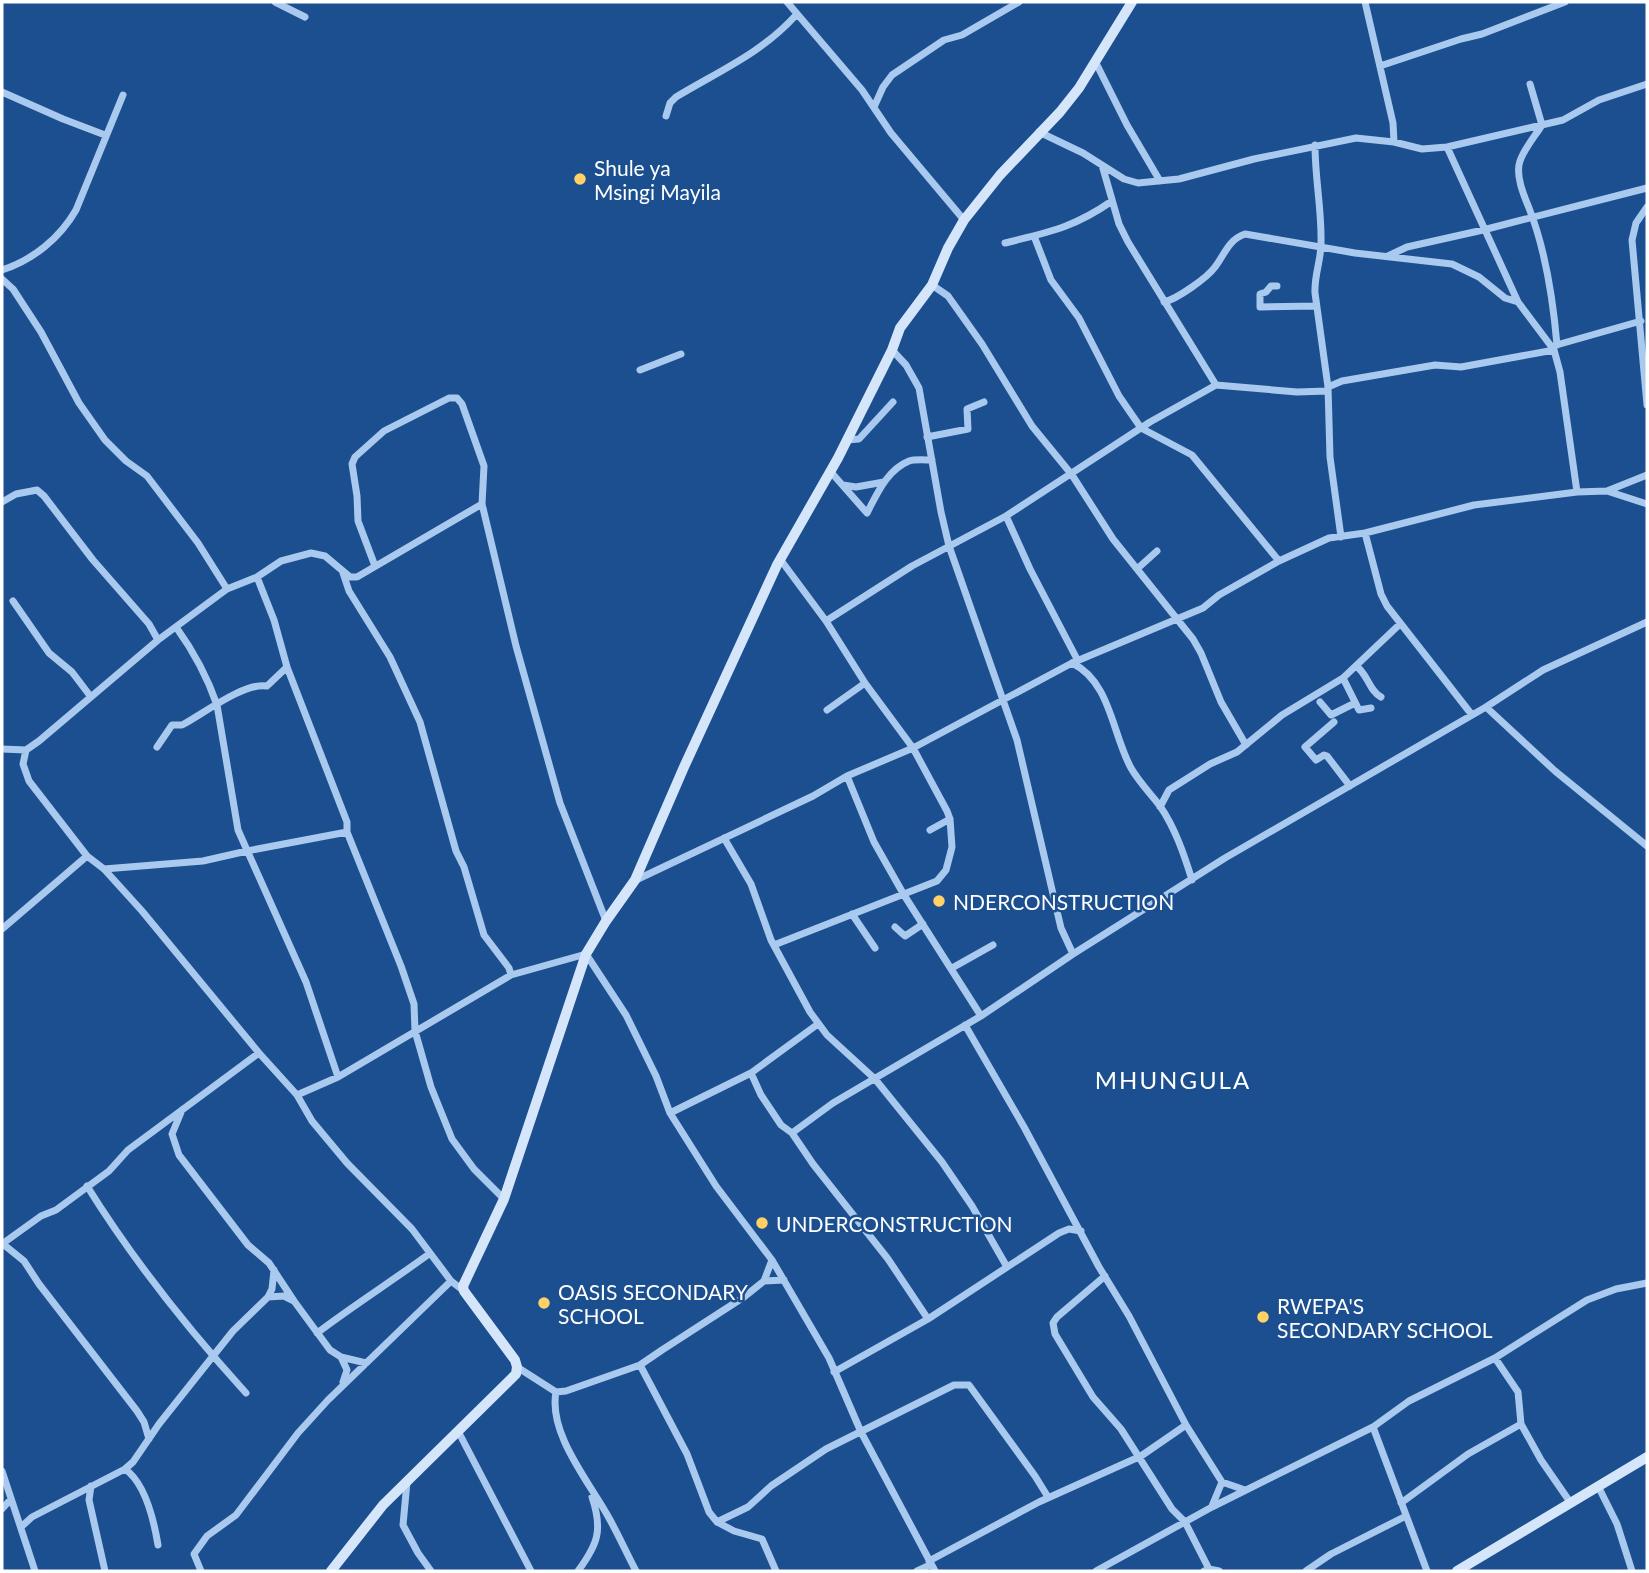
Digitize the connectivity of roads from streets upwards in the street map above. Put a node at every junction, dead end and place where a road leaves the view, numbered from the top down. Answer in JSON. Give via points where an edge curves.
{"nodes":[{"id":1,"x":275,"y":2,"type":"edge"},
{"id":2,"x":787,"y":2,"type":"edge"},
{"id":3,"x":1019,"y":2,"type":"edge"},
{"id":4,"x":1132,"y":2,"type":"edge"},
{"id":5,"x":1365,"y":2,"type":"edge"},
{"id":6,"x":1565,"y":2,"type":"edge"},
{"id":7,"x":796,"y":15,"type":"junction"},
{"id":8,"x":305,"y":17,"type":"dead end"},
{"id":9,"x":1094,"y":60,"type":"junction"},
{"id":10,"x":1380,"y":66,"type":"junction"},
{"id":11,"x":1530,"y":83,"type":"dead end"},
{"id":12,"x":1647,"y":84,"type":"edge"},
{"id":13,"x":2,"y":92,"type":"edge"},
{"id":14,"x":122,"y":95,"type":"dead end"},
{"id":15,"x":874,"y":107,"type":"junction"},
{"id":16,"x":666,"y":116,"type":"dead end"},
{"id":17,"x":1542,"y":125,"type":"junction"},
{"id":18,"x":1039,"y":132,"type":"junction"},
{"id":19,"x":105,"y":135,"type":"junction"},
{"id":20,"x":1394,"y":142,"type":"junction"},
{"id":21,"x":1315,"y":145,"type":"junction"},
{"id":22,"x":1447,"y":147,"type":"junction"},
{"id":23,"x":1101,"y":164,"type":"junction"},
{"id":24,"x":1160,"y":181,"type":"junction"},
{"id":25,"x":1647,"y":188,"type":"edge"},
{"id":26,"x":1112,"y":201,"type":"junction"},
{"id":27,"x":1647,"y":207,"type":"edge"},
{"id":28,"x":1532,"y":216,"type":"junction"},
{"id":29,"x":964,"y":220,"type":"junction"},
{"id":30,"x":1483,"y":230,"type":"junction"},
{"id":31,"x":1034,"y":236,"type":"junction"},
{"id":32,"x":1005,"y":243,"type":"dead end"},
{"id":33,"x":1321,"y":246,"type":"junction"},
{"id":34,"x":1388,"y":256,"type":"junction"},
{"id":35,"x":2,"y":270,"type":"edge"},
{"id":36,"x":2,"y":279,"type":"edge"},
{"id":37,"x":932,"y":285,"type":"junction"},
{"id":38,"x":1276,"y":286,"type":"dead end"},
{"id":39,"x":1164,"y":302,"type":"junction"},
{"id":40,"x":1518,"y":302,"type":"junction"},
{"id":41,"x":1317,"y":306,"type":"junction"},
{"id":42,"x":1641,"y":321,"type":"junction"},
{"id":43,"x":1555,"y":347,"type":"junction"},
{"id":44,"x":892,"y":350,"type":"junction"},
{"id":45,"x":681,"y":354,"type":"dead end"},
{"id":46,"x":640,"y":370,"type":"dead end"},
{"id":47,"x":1216,"y":385,"type":"junction"},
{"id":48,"x":1328,"y":389,"type":"junction"},
{"id":49,"x":893,"y":402,"type":"dead end"},
{"id":50,"x":984,"y":402,"type":"dead end"},
{"id":51,"x":1647,"y":405,"type":"edge"},
{"id":52,"x":1142,"y":428,"type":"junction"},
{"id":53,"x":928,"y":437,"type":"junction"},
{"id":54,"x":847,"y":440,"type":"junction"},
{"id":55,"x":932,"y":460,"type":"junction"},
{"id":56,"x":830,"y":471,"type":"junction"},
{"id":57,"x":1072,"y":475,"type":"junction"},
{"id":58,"x":1647,"y":475,"type":"edge"},
{"id":59,"x":884,"y":482,"type":"junction"},
{"id":60,"x":842,"y":485,"type":"junction"},
{"id":61,"x":1607,"y":491,"type":"junction"},
{"id":62,"x":1577,"y":492,"type":"junction"},
{"id":63,"x":2,"y":502,"type":"edge"},
{"id":64,"x":482,"y":504,"type":"junction"},
{"id":65,"x":1647,"y":504,"type":"edge"},
{"id":66,"x":1006,"y":516,"type":"junction"},
{"id":67,"x":1365,"y":533,"type":"junction"},
{"id":68,"x":1340,"y":537,"type":"junction"},
{"id":69,"x":949,"y":546,"type":"junction"},
{"id":70,"x":1157,"y":551,"type":"dead end"},
{"id":71,"x":780,"y":559,"type":"junction"},
{"id":72,"x":1279,"y":561,"type":"junction"},
{"id":73,"x":376,"y":566,"type":"junction"},
{"id":74,"x":1137,"y":569,"type":"junction"},
{"id":75,"x":343,"y":571,"type":"junction"},
{"id":76,"x":257,"y":577,"type":"junction"},
{"id":77,"x":227,"y":589,"type":"junction"},
{"id":78,"x":13,"y":601,"type":"dead end"},
{"id":79,"x":1177,"y":618,"type":"junction"},
{"id":80,"x":826,"y":621,"type":"junction"},
{"id":81,"x":1647,"y":622,"type":"edge"},
{"id":82,"x":1400,"y":624,"type":"junction"},
{"id":83,"x":176,"y":627,"type":"junction"},
{"id":84,"x":158,"y":640,"type":"junction"},
{"id":85,"x":1075,"y":662,"type":"junction"},
{"id":86,"x":1356,"y":666,"type":"junction"},
{"id":87,"x":287,"y":667,"type":"junction"},
{"id":88,"x":1343,"y":678,"type":"junction"},
{"id":89,"x":865,"y":683,"type":"junction"},
{"id":90,"x":91,"y":696,"type":"junction"},
{"id":91,"x":1381,"y":697,"type":"dead end"},
{"id":92,"x":1004,"y":700,"type":"junction"},
{"id":93,"x":1320,"y":702,"type":"dead end"},
{"id":94,"x":1355,"y":703,"type":"junction"},
{"id":95,"x":216,"y":705,"type":"junction"},
{"id":96,"x":1486,"y":707,"type":"junction"},
{"id":97,"x":1371,"y":708,"type":"dead end"},
{"id":98,"x":827,"y":710,"type":"dead end"},
{"id":99,"x":1472,"y":715,"type":"junction"},
{"id":100,"x":1334,"y":722,"type":"dead end"},
{"id":101,"x":1246,"y":745,"type":"junction"},
{"id":102,"x":157,"y":747,"type":"dead end"},
{"id":103,"x":913,"y":748,"type":"junction"},
{"id":104,"x":2,"y":749,"type":"edge"},
{"id":105,"x":26,"y":750,"type":"junction"},
{"id":106,"x":847,"y":776,"type":"junction"},
{"id":107,"x":1350,"y":786,"type":"junction"},
{"id":108,"x":1160,"y":807,"type":"junction"},
{"id":109,"x":950,"y":819,"type":"junction"},
{"id":110,"x":930,"y":830,"type":"dead end"},
{"id":111,"x":347,"y":832,"type":"junction"},
{"id":112,"x":724,"y":838,"type":"junction"},
{"id":113,"x":1647,"y":846,"type":"edge"},
{"id":114,"x":247,"y":850,"type":"junction"},
{"id":115,"x":87,"y":856,"type":"junction"},
{"id":116,"x":104,"y":869,"type":"junction"},
{"id":117,"x":635,"y":880,"type":"junction"},
{"id":118,"x":1192,"y":880,"type":"junction"},
{"id":119,"x":904,"y":895,"type":"junction"},
{"id":120,"x":852,"y":914,"type":"junction"},
{"id":121,"x":606,"y":920,"type":"junction"},
{"id":122,"x":923,"y":924,"type":"junction"},
{"id":123,"x":895,"y":927,"type":"dead end"},
{"id":124,"x":2,"y":929,"type":"edge"},
{"id":125,"x":993,"y":945,"type":"dead end"},
{"id":126,"x":774,"y":946,"type":"junction"},
{"id":127,"x":875,"y":948,"type":"dead end"},
{"id":128,"x":586,"y":954,"type":"junction"},
{"id":129,"x":1073,"y":954,"type":"junction"},
{"id":130,"x":952,"y":968,"type":"junction"},
{"id":131,"x":511,"y":975,"type":"junction"},
{"id":132,"x":981,"y":1016,"type":"junction"},
{"id":133,"x":818,"y":1024,"type":"junction"},
{"id":134,"x":965,"y":1025,"type":"junction"},
{"id":135,"x":415,"y":1031,"type":"junction"},
{"id":136,"x":258,"y":1054,"type":"junction"},
{"id":137,"x":751,"y":1073,"type":"junction"},
{"id":138,"x":338,"y":1077,"type":"junction"},
{"id":139,"x":875,"y":1079,"type":"junction"},
{"id":140,"x":297,"y":1095,"type":"junction"},
{"id":141,"x":182,"y":1110,"type":"junction"},
{"id":142,"x":670,"y":1113,"type":"junction"},
{"id":143,"x":154,"y":1130,"type":"junction"},
{"id":144,"x":792,"y":1133,"type":"junction"},
{"id":145,"x":172,"y":1134,"type":"junction"},
{"id":146,"x":87,"y":1186,"type":"junction"},
{"id":147,"x":505,"y":1199,"type":"junction"},
{"id":148,"x":1081,"y":1231,"type":"junction"},
{"id":149,"x":3,"y":1244,"type":"edge"},
{"id":150,"x":429,"y":1254,"type":"junction"},
{"id":151,"x":772,"y":1260,"type":"junction"},
{"id":152,"x":1007,"y":1267,"type":"junction"},
{"id":153,"x":274,"y":1270,"type":"junction"},
{"id":154,"x":1105,"y":1276,"type":"junction"},
{"id":155,"x":764,"y":1280,"type":"junction"},
{"id":156,"x":784,"y":1280,"type":"junction"},
{"id":157,"x":451,"y":1281,"type":"junction"},
{"id":158,"x":1647,"y":1283,"type":"edge"},
{"id":159,"x":464,"y":1291,"type":"junction"},
{"id":160,"x":268,"y":1297,"type":"junction"},
{"id":161,"x":294,"y":1301,"type":"junction"},
{"id":162,"x":928,"y":1320,"type":"junction"},
{"id":163,"x":317,"y":1333,"type":"junction"},
{"id":164,"x":213,"y":1356,"type":"junction"},
{"id":165,"x":341,"y":1357,"type":"junction"},
{"id":166,"x":1495,"y":1358,"type":"junction"},
{"id":167,"x":366,"y":1363,"type":"junction"},
{"id":168,"x":640,"y":1364,"type":"junction"},
{"id":169,"x":517,"y":1367,"type":"junction"},
{"id":170,"x":834,"y":1372,"type":"junction"},
{"id":171,"x":341,"y":1387,"type":"junction"},
{"id":172,"x":556,"y":1392,"type":"junction"},
{"id":173,"x":246,"y":1393,"type":"dead end"},
{"id":174,"x":1521,"y":1424,"type":"junction"},
{"id":175,"x":1186,"y":1425,"type":"junction"},
{"id":176,"x":1373,"y":1427,"type":"junction"},
{"id":177,"x":458,"y":1431,"type":"junction"},
{"id":178,"x":861,"y":1432,"type":"junction"},
{"id":179,"x":149,"y":1439,"type":"junction"},
{"id":180,"x":1141,"y":1457,"type":"junction"},
{"id":181,"x":1647,"y":1457,"type":"edge"},
{"id":182,"x":125,"y":1469,"type":"junction"},
{"id":183,"x":2,"y":1471,"type":"edge"},
{"id":184,"x":407,"y":1482,"type":"junction"},
{"id":185,"x":1222,"y":1482,"type":"junction"},
{"id":186,"x":91,"y":1486,"type":"junction"},
{"id":187,"x":588,"y":1486,"type":"junction"},
{"id":188,"x":1598,"y":1486,"type":"junction"},
{"id":189,"x":1245,"y":1490,"type":"junction"},
{"id":190,"x":1048,"y":1497,"type":"junction"},
{"id":191,"x":11,"y":1500,"type":"junction"},
{"id":192,"x":1570,"y":1502,"type":"junction"},
{"id":193,"x":1402,"y":1503,"type":"junction"},
{"id":194,"x":1212,"y":1507,"type":"junction"},
{"id":195,"x":2,"y":1509,"type":"edge"},
{"id":196,"x":1406,"y":1516,"type":"junction"},
{"id":197,"x":717,"y":1522,"type":"junction"},
{"id":198,"x":1185,"y":1522,"type":"junction"},
{"id":199,"x":21,"y":1527,"type":"junction"},
{"id":200,"x":158,"y":1545,"type":"dead end"},
{"id":201,"x":931,"y":1566,"type":"edge"},
{"id":202,"x":1206,"y":1570,"type":"edge"},
{"id":203,"x":35,"y":1571,"type":"edge"},
{"id":204,"x":104,"y":1571,"type":"edge"},
{"id":205,"x":201,"y":1571,"type":"edge"},
{"id":206,"x":331,"y":1571,"type":"edge"},
{"id":207,"x":431,"y":1571,"type":"edge"},
{"id":208,"x":531,"y":1571,"type":"edge"},
{"id":209,"x":578,"y":1571,"type":"edge"},
{"id":210,"x":636,"y":1571,"type":"edge"},
{"id":211,"x":776,"y":1571,"type":"edge"},
{"id":212,"x":917,"y":1571,"type":"edge"},
{"id":213,"x":1096,"y":1571,"type":"edge"},
{"id":214,"x":1219,"y":1571,"type":"edge"},
{"id":215,"x":1306,"y":1571,"type":"edge"},
{"id":216,"x":1427,"y":1571,"type":"edge"},
{"id":217,"x":1457,"y":1571,"type":"edge"},
{"id":218,"x":1632,"y":1571,"type":"edge"}],
"edges":[{"from":1,"to":8,"type":"street"},
{"from":2,"to":7,"type":"street"},
{"from":3,"to":15,"type":"street","via":[[962,35],[944,40],[892,75]]},
{"from":4,"to":9,"type":"street"},
{"from":5,"to":10,"type":"street"},
{"from":6,"to":10,"type":"street"},
{"from":7,"to":15,"type":"street"},
{"from":7,"to":16,"type":"street","via":[[754,53],[676,97]]},
{"from":9,"to":18,"type":"street","via":[[1079,88]]},
{"from":9,"to":24,"type":"street"},
{"from":10,"to":20,"type":"street"},
{"from":11,"to":17,"type":"street"},
{"from":12,"to":17,"type":"street"},
{"from":13,"to":19,"type":"street"},
{"from":14,"to":19,"type":"street"},
{"from":15,"to":29,"type":"street"},
{"from":17,"to":22,"type":"street"},
{"from":17,"to":28,"type":"street","via":[[1519,169]]},
{"from":18,"to":23,"type":"street"},
{"from":18,"to":29,"type":"street"},
{"from":19,"to":35,"type":"street","via":[[69,223],[49,243]]},
{"from":20,"to":21,"type":"street","via":[[1356,138]]},
{"from":20,"to":22,"type":"street","via":[[1422,149]]},
{"from":21,"to":24,"type":"street"},
{"from":21,"to":33,"type":"street"},
{"from":22,"to":30,"type":"street"},
{"from":23,"to":24,"type":"street","via":[[1133,183]]},
{"from":23,"to":26,"type":"street"},
{"from":25,"to":28,"type":"street"},
{"from":26,"to":31,"type":"street","via":[[1075,223]]},
{"from":26,"to":39,"type":"street","via":[[1128,242]]},
{"from":27,"to":42,"type":"street","via":[[1632,240]]},
{"from":28,"to":30,"type":"street"},
{"from":28,"to":43,"type":"street","via":[[1544,259]]},
{"from":29,"to":37,"type":"street"},
{"from":30,"to":34,"type":"street","via":[[1406,247]]},
{"from":30,"to":40,"type":"street"},
{"from":31,"to":32,"type":"street"},
{"from":31,"to":52,"type":"street","via":[[1051,280],[1079,318],[1119,396]]},
{"from":33,"to":34,"type":"street"},
{"from":33,"to":39,"type":"street","via":[[1241,235],[1230,243],[1213,270]]},
{"from":33,"to":41,"type":"street","via":[[1315,280]]},
{"from":34,"to":40,"type":"street","via":[[1452,264]]},
{"from":36,"to":77,"type":"street","via":[[41,332],[79,403],[105,440],[147,476]]},
{"from":37,"to":44,"type":"street","via":[[905,320]]},
{"from":37,"to":57,"type":"street","via":[[948,296],[1032,426]]},
{"from":38,"to":41,"type":"street","via":[[1260,294],[1260,307]]},
{"from":39,"to":47,"type":"street"},
{"from":40,"to":43,"type":"street"},
{"from":41,"to":48,"type":"street"},
{"from":42,"to":43,"type":"street"},
{"from":42,"to":51,"type":"street"},
{"from":43,"to":48,"type":"street","via":[[1461,367],[1435,365],[1342,381]]},
{"from":43,"to":62,"type":"street"},
{"from":44,"to":53,"type":"street","via":[[915,379]]},
{"from":44,"to":54,"type":"street"},
{"from":45,"to":46,"type":"street"},
{"from":47,"to":48,"type":"street","via":[[1297,392]]},
{"from":47,"to":52,"type":"street"},
{"from":48,"to":68,"type":"street","via":[[1330,457]]},
{"from":49,"to":54,"type":"street","via":[[859,439]]},
{"from":50,"to":53,"type":"street","via":[[967,409],[968,429]]},
{"from":52,"to":57,"type":"street"},
{"from":52,"to":72,"type":"street","via":[[1192,455]]},
{"from":53,"to":55,"type":"street"},
{"from":54,"to":56,"type":"street"},
{"from":55,"to":59,"type":"street","via":[[910,460]]},
{"from":55,"to":69,"type":"street"},
{"from":56,"to":60,"type":"street"},
{"from":56,"to":71,"type":"street"},
{"from":57,"to":66,"type":"street"},
{"from":57,"to":74,"type":"street"},
{"from":58,"to":61,"type":"street"},
{"from":59,"to":60,"type":"street"},
{"from":59,"to":60,"type":"street","via":[[867,513]]},
{"from":61,"to":62,"type":"street"},
{"from":61,"to":65,"type":"street"},
{"from":62,"to":67,"type":"street","via":[[1451,509]]},
{"from":63,"to":84,"type":"street","via":[[37,490],[44,496]]},
{"from":64,"to":73,"type":"street"},
{"from":64,"to":73,"type":"street","via":[[484,466],[460,400],[449,398],[394,425],[357,453],[352,464],[358,521]]},
{"from":64,"to":121,"type":"street","via":[[560,803]]},
{"from":66,"to":69,"type":"street"},
{"from":66,"to":85,"type":"street"},
{"from":67,"to":68,"type":"street"},
{"from":67,"to":82,"type":"street","via":[[1381,594]]},
{"from":68,"to":72,"type":"street"},
{"from":69,"to":80,"type":"street"},
{"from":69,"to":92,"type":"street"},
{"from":70,"to":74,"type":"street"},
{"from":71,"to":80,"type":"street"},
{"from":71,"to":117,"type":"street"},
{"from":72,"to":79,"type":"street","via":[[1203,608]]},
{"from":73,"to":75,"type":"street","via":[[350,578]]},
{"from":74,"to":79,"type":"street"},
{"from":75,"to":76,"type":"street","via":[[325,556],[311,552],[281,561]]},
{"from":75,"to":131,"type":"street","via":[[349,591],[390,657],[420,722],[484,935]]},
{"from":76,"to":77,"type":"street"},
{"from":76,"to":87,"type":"street"},
{"from":77,"to":83,"type":"street"},
{"from":78,"to":90,"type":"street","via":[[49,653]]},
{"from":79,"to":85,"type":"street"},
{"from":79,"to":101,"type":"street","via":[[1201,653],[1221,702]]},
{"from":80,"to":89,"type":"street"},
{"from":81,"to":96,"type":"street","via":[[1543,670]]},
{"from":82,"to":86,"type":"street"},
{"from":82,"to":99,"type":"street"},
{"from":83,"to":84,"type":"street"},
{"from":83,"to":95,"type":"street","via":[[199,661]]},
{"from":84,"to":90,"type":"street"},
{"from":85,"to":92,"type":"street"},
{"from":85,"to":108,"type":"street","via":[[1093,678],[1123,754]]},
{"from":86,"to":88,"type":"street"},
{"from":86,"to":91,"type":"street","via":[[1368,678],[1374,694]]},
{"from":87,"to":95,"type":"street","via":[[267,686]]},
{"from":87,"to":111,"type":"street"},
{"from":88,"to":94,"type":"street"},
{"from":88,"to":101,"type":"street","via":[[1282,715]]},
{"from":89,"to":98,"type":"street"},
{"from":89,"to":103,"type":"street"},
{"from":90,"to":105,"type":"street"},
{"from":92,"to":103,"type":"street"},
{"from":92,"to":129,"type":"street","via":[[1061,928]]},
{"from":93,"to":94,"type":"street","via":[[1331,715]]},
{"from":94,"to":97,"type":"street","via":[[1359,710]]},
{"from":95,"to":102,"type":"street","via":[[172,725]]},
{"from":95,"to":114,"type":"street","via":[[238,830]]},
{"from":96,"to":99,"type":"street"},
{"from":96,"to":113,"type":"street"},
{"from":99,"to":107,"type":"street"},
{"from":100,"to":107,"type":"street","via":[[1305,747],[1316,760],[1327,757]]},
{"from":101,"to":108,"type":"street","via":[[1169,790]]},
{"from":103,"to":106,"type":"street"},
{"from":103,"to":109,"type":"street"},
{"from":104,"to":105,"type":"street"},
{"from":105,"to":115,"type":"street","via":[[23,764],[29,781]]},
{"from":106,"to":112,"type":"street"},
{"from":106,"to":119,"type":"street","via":[[874,842]]},
{"from":107,"to":118,"type":"street"},
{"from":108,"to":118,"type":"street"},
{"from":109,"to":110,"type":"street"},
{"from":109,"to":119,"type":"street","via":[[952,847],[946,870],[937,881]]},
{"from":111,"to":114,"type":"street"},
{"from":111,"to":135,"type":"street","via":[[414,1004]]},
{"from":112,"to":117,"type":"street"},
{"from":112,"to":126,"type":"street","via":[[751,884]]},
{"from":114,"to":116,"type":"street","via":[[203,861]]},
{"from":114,"to":138,"type":"street","via":[[306,982]]},
{"from":115,"to":116,"type":"street"},
{"from":115,"to":124,"type":"street"},
{"from":116,"to":136,"type":"street","via":[[188,964]]},
{"from":117,"to":121,"type":"street"},
{"from":118,"to":129,"type":"street"},
{"from":119,"to":120,"type":"street"},
{"from":119,"to":122,"type":"street"},
{"from":120,"to":126,"type":"street"},
{"from":120,"to":127,"type":"street"},
{"from":121,"to":128,"type":"street"},
{"from":122,"to":123,"type":"street","via":[[905,936]]},
{"from":122,"to":130,"type":"street"},
{"from":125,"to":130,"type":"street"},
{"from":126,"to":133,"type":"street"},
{"from":128,"to":131,"type":"street"},
{"from":128,"to":142,"type":"street","via":[[626,1015]]},
{"from":128,"to":147,"type":"street"},
{"from":129,"to":132,"type":"street"},
{"from":130,"to":132,"type":"street"},
{"from":131,"to":135,"type":"street"},
{"from":132,"to":134,"type":"street"},
{"from":133,"to":137,"type":"street"},
{"from":133,"to":139,"type":"street"},
{"from":134,"to":139,"type":"street"},
{"from":134,"to":148,"type":"street"},
{"from":135,"to":138,"type":"street"},
{"from":135,"to":147,"type":"street","via":[[452,1139]]},
{"from":136,"to":140,"type":"street"},
{"from":136,"to":141,"type":"street"},
{"from":137,"to":142,"type":"street"},
{"from":137,"to":144,"type":"street","via":[[765,1102]]},
{"from":138,"to":140,"type":"street"},
{"from":139,"to":144,"type":"street"},
{"from":139,"to":152,"type":"street","via":[[942,1162]]},
{"from":140,"to":150,"type":"street","via":[[347,1163],[412,1229]]},
{"from":141,"to":143,"type":"street"},
{"from":141,"to":145,"type":"street"},
{"from":142,"to":151,"type":"street","via":[[716,1186]]},
{"from":143,"to":145,"type":"street"},
{"from":143,"to":146,"type":"street"},
{"from":144,"to":162,"type":"street","via":[[888,1259]]},
{"from":145,"to":153,"type":"street","via":[[179,1156],[248,1245]]},
{"from":146,"to":149,"type":"street"},
{"from":146,"to":164,"type":"street","via":[[150,1279]]},
{"from":147,"to":159,"type":"street"},
{"from":148,"to":152,"type":"street","via":[[1059,1233]]},
{"from":148,"to":154,"type":"street"},
{"from":149,"to":179,"type":"street","via":[[24,1261],[138,1411]]},
{"from":150,"to":157,"type":"street"},
{"from":150,"to":163,"type":"street"},
{"from":151,"to":155,"type":"street"},
{"from":151,"to":156,"type":"street"},
{"from":152,"to":162,"type":"street"},
{"from":153,"to":160,"type":"street"},
{"from":153,"to":161,"type":"street"},
{"from":154,"to":175,"type":"street"},
{"from":154,"to":180,"type":"street","via":[[1057,1317],[1052,1327],[1093,1397]]},
{"from":155,"to":156,"type":"street"},
{"from":155,"to":168,"type":"street"},
{"from":156,"to":170,"type":"street"},
{"from":157,"to":159,"type":"street"},
{"from":157,"to":167,"type":"street"},
{"from":158,"to":166,"type":"street","via":[[1587,1300]]},
{"from":159,"to":169,"type":"street"},
{"from":160,"to":161,"type":"street"},
{"from":160,"to":164,"type":"street"},
{"from":161,"to":163,"type":"street"},
{"from":162,"to":170,"type":"street"},
{"from":163,"to":165,"type":"street"},
{"from":164,"to":173,"type":"street"},
{"from":164,"to":179,"type":"street"},
{"from":165,"to":167,"type":"street"},
{"from":165,"to":171,"type":"street","via":[[347,1370]]},
{"from":166,"to":174,"type":"street","via":[[1518,1392]]},
{"from":166,"to":176,"type":"street","via":[[1409,1401]]},
{"from":167,"to":171,"type":"street"},
{"from":168,"to":172,"type":"street"},
{"from":168,"to":197,"type":"street"},
{"from":169,"to":172,"type":"street"},
{"from":169,"to":177,"type":"street","via":[[512,1379]]},
{"from":170,"to":178,"type":"street"},
{"from":171,"to":205,"type":"street","via":[[298,1433],[236,1515],[202,1542],[194,1554]]},
{"from":172,"to":187,"type":"street","via":[[554,1410]]},
{"from":174,"to":192,"type":"street"},
{"from":174,"to":193,"type":"street","via":[[1468,1454]]},
{"from":175,"to":180,"type":"street"},
{"from":175,"to":185,"type":"street"},
{"from":176,"to":189,"type":"street"},
{"from":176,"to":193,"type":"street"},
{"from":177,"to":184,"type":"street"},
{"from":177,"to":208,"type":"street"},
{"from":178,"to":190,"type":"street","via":[[954,1385],[969,1385]]},
{"from":178,"to":197,"type":"street","via":[[826,1449],[748,1507]]},
{"from":178,"to":201,"type":"street"},
{"from":179,"to":182,"type":"street"},
{"from":180,"to":190,"type":"street"},
{"from":180,"to":198,"type":"street"},
{"from":181,"to":188,"type":"street"},
{"from":182,"to":186,"type":"street"},
{"from":182,"to":200,"type":"street","via":[[141,1484]]},
{"from":183,"to":191,"type":"street"},
{"from":184,"to":206,"type":"street"},
{"from":184,"to":207,"type":"street","via":[[403,1525]]},
{"from":185,"to":189,"type":"street"},
{"from":185,"to":194,"type":"street"},
{"from":186,"to":199,"type":"street"},
{"from":186,"to":204,"type":"street","via":[[89,1500]]},
{"from":187,"to":209,"type":"street","via":[[599,1531]]},
{"from":187,"to":210,"type":"street"},
{"from":188,"to":192,"type":"street"},
{"from":188,"to":218,"type":"street","via":[[1617,1524]]},
{"from":189,"to":194,"type":"street"},
{"from":190,"to":201,"type":"street"},
{"from":191,"to":195,"type":"street"},
{"from":191,"to":199,"type":"street"},
{"from":192,"to":217,"type":"street"},
{"from":193,"to":196,"type":"street"},
{"from":194,"to":198,"type":"street"},
{"from":196,"to":215,"type":"street"},
{"from":196,"to":216,"type":"street"},
{"from":197,"to":211,"type":"street","via":[[761,1539]]},
{"from":198,"to":202,"type":"street"},
{"from":198,"to":213,"type":"street"},
{"from":199,"to":203,"type":"street"},
{"from":201,"to":212,"type":"street"},
{"from":202,"to":214,"type":"street"}]}
